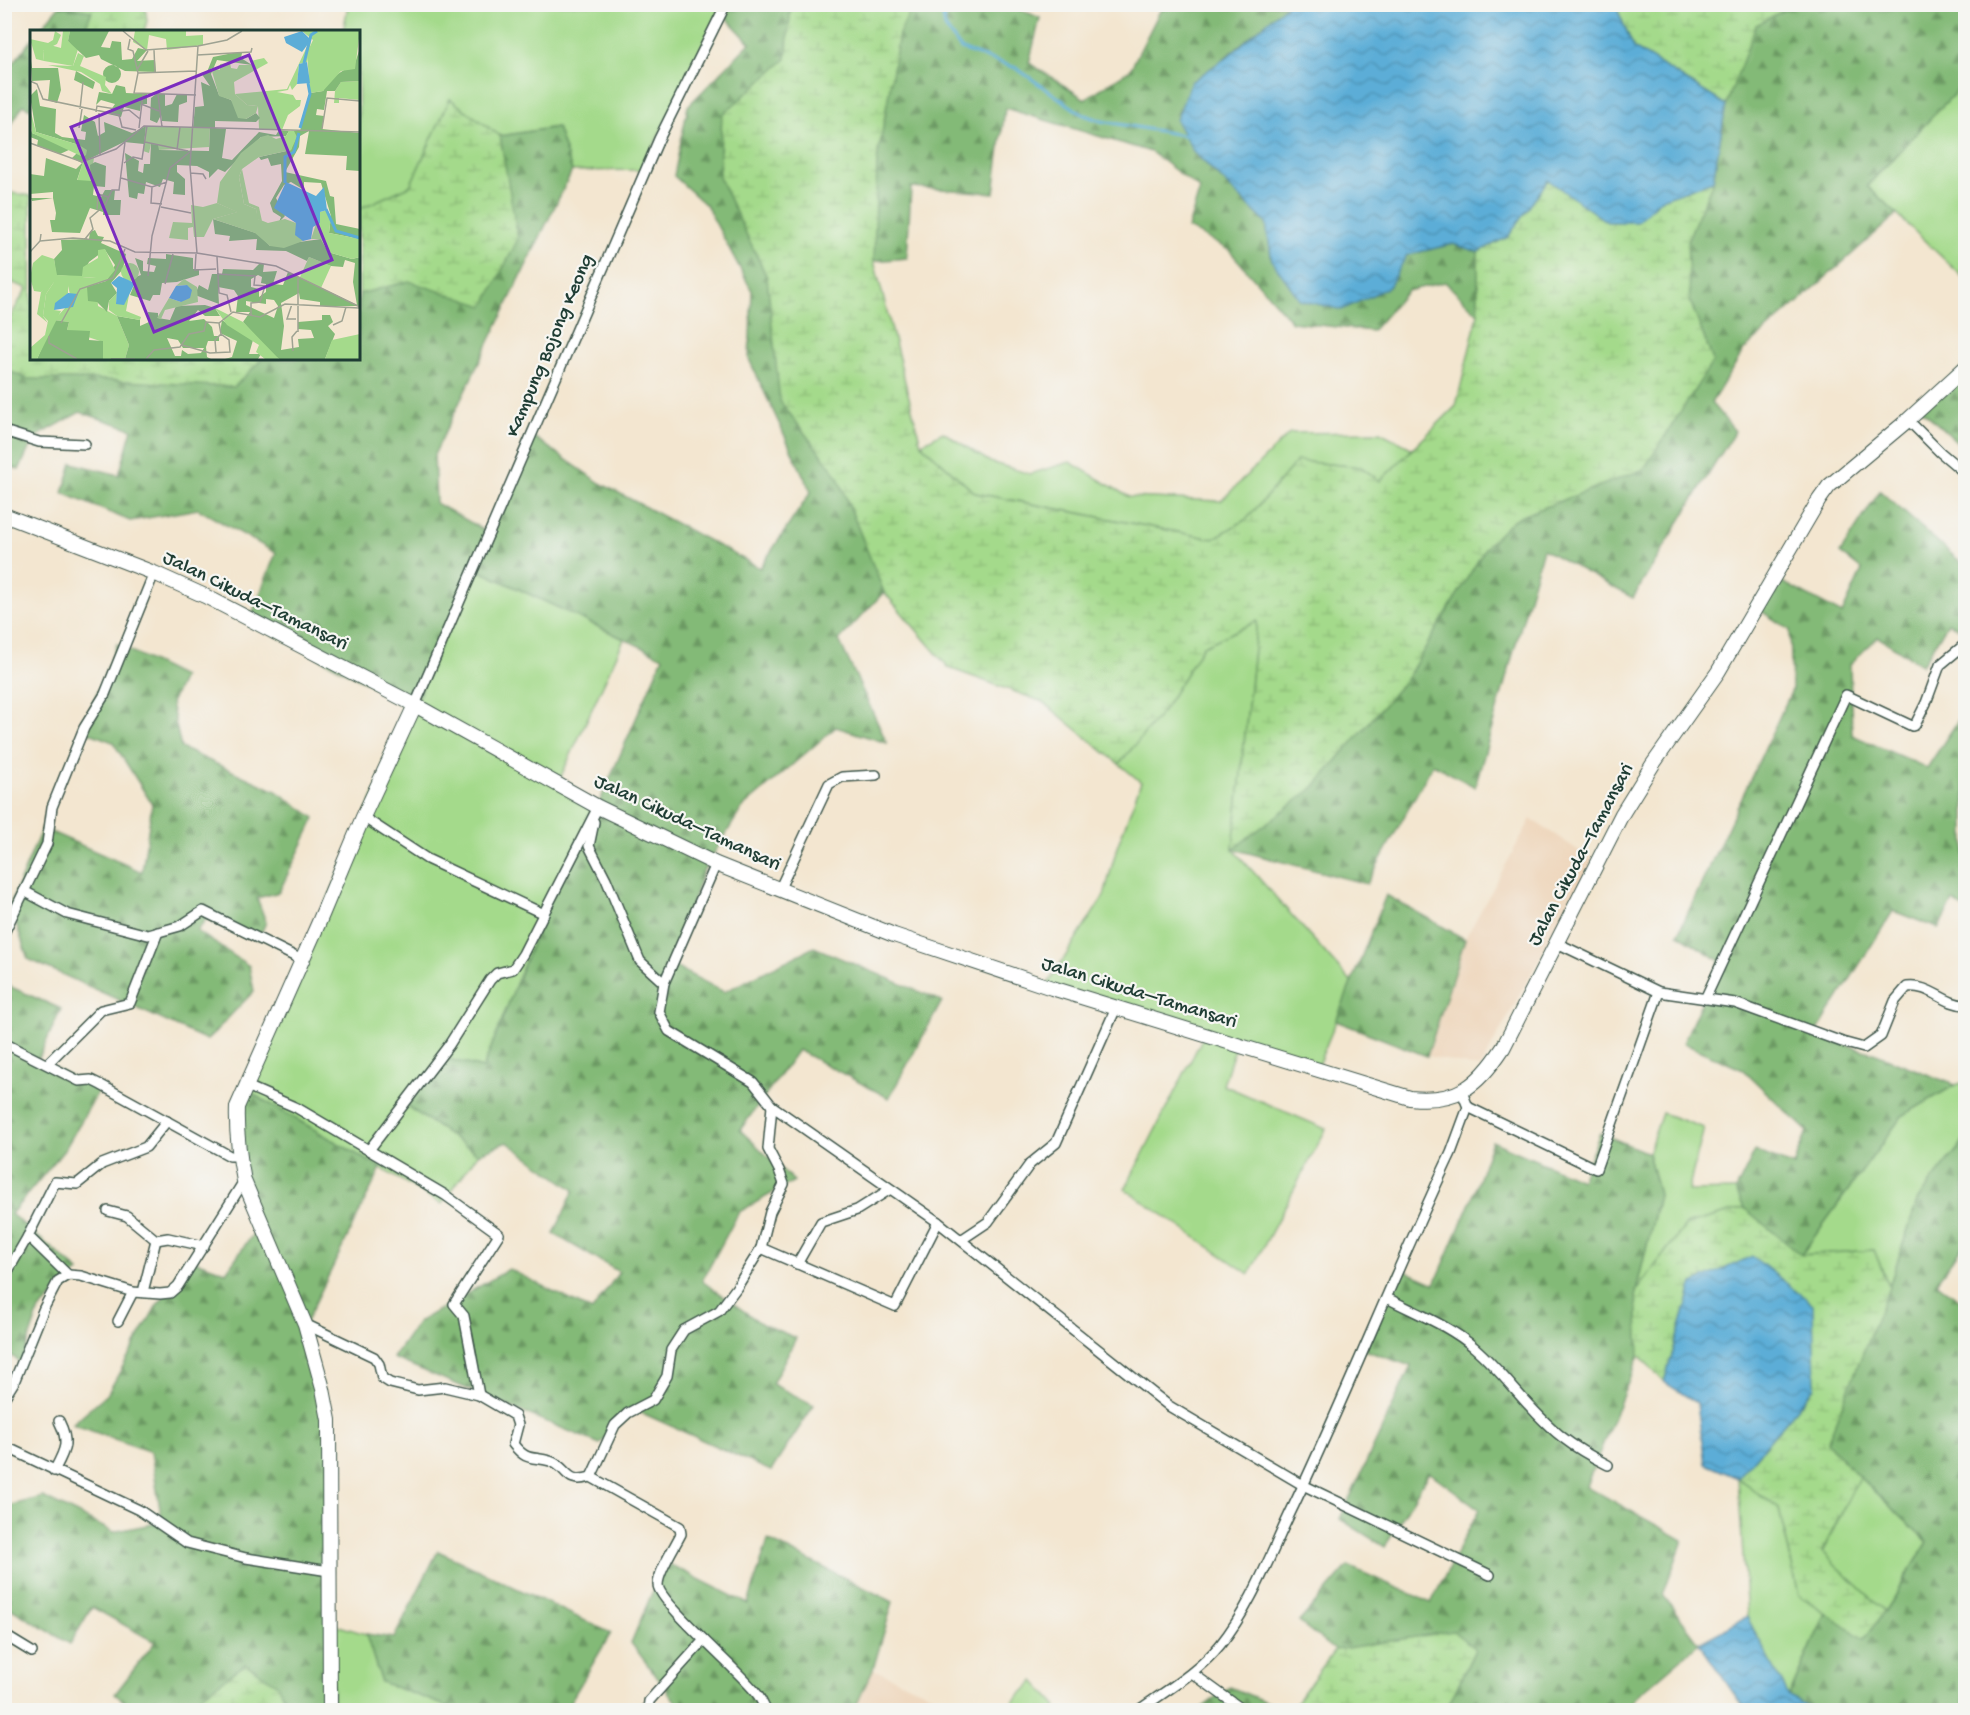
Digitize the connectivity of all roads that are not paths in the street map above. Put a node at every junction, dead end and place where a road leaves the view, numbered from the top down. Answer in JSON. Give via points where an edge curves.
{"nodes":[{"id":1,"x":726,"y":4,"type":"edge"},
{"id":2,"x":1965,"y":367,"type":"edge"},
{"id":3,"x":1908,"y":420,"type":"junction"},
{"id":4,"x":4,"y":431,"type":"edge"},
{"id":5,"x":85,"y":444,"type":"dead end"},
{"id":6,"x":1965,"y":474,"type":"edge"},
{"id":7,"x":4,"y":515,"type":"edge"},
{"id":8,"x":154,"y":573,"type":"junction"},
{"id":9,"x":1965,"y":648,"type":"edge"},
{"id":10,"x":415,"y":705,"type":"junction"},
{"id":11,"x":876,"y":775,"type":"dead end"},
{"id":12,"x":598,"y":807,"type":"junction"},
{"id":13,"x":363,"y":817,"type":"junction"},
{"id":14,"x":716,"y":864,"type":"junction"},
{"id":15,"x":780,"y":888,"type":"junction"},
{"id":16,"x":24,"y":891,"type":"junction"},
{"id":17,"x":544,"y":914,"type":"junction"},
{"id":18,"x":158,"y":932,"type":"junction"},
{"id":19,"x":4,"y":933,"type":"edge"},
{"id":20,"x":1557,"y":943,"type":"junction"},
{"id":21,"x":302,"y":960,"type":"junction"},
{"id":22,"x":664,"y":984,"type":"junction"},
{"id":23,"x":1659,"y":992,"type":"junction"},
{"id":24,"x":1705,"y":999,"type":"junction"},
{"id":25,"x":1965,"y":1005,"type":"edge"},
{"id":26,"x":1116,"y":1008,"type":"junction"},
{"id":27,"x":4,"y":1043,"type":"edge"},
{"id":28,"x":47,"y":1065,"type":"junction"},
{"id":29,"x":247,"y":1086,"type":"junction"},
{"id":30,"x":1462,"y":1092,"type":"junction"},
{"id":31,"x":772,"y":1106,"type":"junction"},
{"id":32,"x":1468,"y":1107,"type":"junction"},
{"id":33,"x":167,"y":1121,"type":"junction"},
{"id":34,"x":369,"y":1150,"type":"junction"},
{"id":35,"x":239,"y":1156,"type":"junction"},
{"id":36,"x":244,"y":1181,"type":"junction"},
{"id":37,"x":890,"y":1190,"type":"junction"},
{"id":38,"x":108,"y":1211,"type":"dead end"},
{"id":39,"x":938,"y":1222,"type":"junction"},
{"id":40,"x":28,"y":1236,"type":"junction"},
{"id":41,"x":156,"y":1240,"type":"junction"},
{"id":42,"x":961,"y":1240,"type":"junction"},
{"id":43,"x":204,"y":1246,"type":"junction"},
{"id":44,"x":761,"y":1248,"type":"junction"},
{"id":45,"x":798,"y":1264,"type":"junction"},
{"id":46,"x":68,"y":1275,"type":"junction"},
{"id":47,"x":4,"y":1278,"type":"edge"},
{"id":48,"x":138,"y":1292,"type":"junction"},
{"id":49,"x":1387,"y":1298,"type":"junction"},
{"id":50,"x":118,"y":1321,"type":"dead end"},
{"id":51,"x":305,"y":1324,"type":"junction"},
{"id":52,"x":479,"y":1395,"type":"junction"},
{"id":53,"x":4,"y":1398,"type":"edge"},
{"id":54,"x":59,"y":1421,"type":"dead end"},
{"id":55,"x":4,"y":1446,"type":"edge"},
{"id":56,"x":1608,"y":1466,"type":"dead end"},
{"id":57,"x":54,"y":1471,"type":"junction"},
{"id":58,"x":591,"y":1478,"type":"junction"},
{"id":59,"x":1303,"y":1485,"type":"junction"},
{"id":60,"x":329,"y":1571,"type":"junction"},
{"id":61,"x":1490,"y":1575,"type":"dead end"},
{"id":62,"x":4,"y":1635,"type":"edge"},
{"id":63,"x":704,"y":1640,"type":"junction"},
{"id":64,"x":32,"y":1652,"type":"dead end"},
{"id":65,"x":1192,"y":1674,"type":"junction"},
{"id":66,"x":330,"y":1710,"type":"edge"},
{"id":67,"x":648,"y":1710,"type":"edge"},
{"id":68,"x":766,"y":1710,"type":"edge"},
{"id":69,"x":1139,"y":1710,"type":"edge"},
{"id":70,"x":1243,"y":1710,"type":"edge"}],
"edges":[{"from":1,"to":10,"type":"street","name":"Kampung Bojong Keong","via":[[659,139]]},
{"from":2,"to":3,"type":"street","name":"Jalan Cikuda–Tamansari"},
{"from":3,"to":6,"type":"street"},
{"from":3,"to":20,"type":"street","name":"Jalan Cikuda–Tamansari","via":[[1829,486],[1819,500],[1718,672],[1622,814]]},
{"from":4,"to":5,"type":"street","via":[[39,442]]},
{"from":7,"to":8,"type":"street","name":"Jalan Cikuda–Tamansari"},
{"from":8,"to":10,"type":"street","name":"Jalan Cikuda–Tamansari"},
{"from":8,"to":16,"type":"street","via":[[105,694],[84,729],[52,807],[47,844]]},
{"from":9,"to":24,"type":"street","via":[[1962,646],[1940,665],[1915,725],[1846,695]]},
{"from":10,"to":12,"type":"street","name":"Jalan Cikuda–Tamansari"},
{"from":10,"to":13,"type":"street"},
{"from":11,"to":15,"type":"street","via":[[842,777],[829,784]]},
{"from":12,"to":14,"type":"street","name":"Jalan Cikuda–Tamansari"},
{"from":12,"to":17,"type":"street"},
{"from":12,"to":22,"type":"street","via":[[589,846],[640,961]]},
{"from":13,"to":17,"type":"street","via":[[427,859]]},
{"from":13,"to":21,"type":"street"},
{"from":14,"to":15,"type":"street","name":"Jalan Cikuda–Tamansari"},
{"from":14,"to":22,"type":"street"},
{"from":15,"to":26,"type":"street","name":"Jalan Cikuda–Tamansari","via":[[894,935]]},
{"from":16,"to":18,"type":"street","via":[[67,914],[148,935]]},
{"from":16,"to":19,"type":"street"},
{"from":17,"to":34,"type":"street","via":[[513,969],[496,973],[490,980],[449,1045]]},
{"from":18,"to":21,"type":"street","via":[[180,926],[203,910]]},
{"from":18,"to":28,"type":"street","via":[[130,1003],[101,1010]]},
{"from":20,"to":23,"type":"street"},
{"from":20,"to":30,"type":"street","name":"Jalan Cikuda–Tamansari","via":[[1503,1048],[1480,1080]]},
{"from":21,"to":29,"type":"street"},
{"from":22,"to":31,"type":"street","via":[[659,1012],[669,1031],[753,1082]]},
{"from":23,"to":24,"type":"street"},
{"from":23,"to":32,"type":"street","via":[[1596,1169]]},
{"from":24,"to":25,"type":"street","via":[[1735,1003],[1864,1048],[1881,1036],[1895,1001],[1907,987],[1918,986]]},
{"from":26,"to":30,"type":"street","name":"Jalan Cikuda–Tamansari","via":[[1410,1098],[1444,1098]]},
{"from":26,"to":42,"type":"street","via":[[1056,1143],[1030,1164],[988,1222]]},
{"from":27,"to":28,"type":"street"},
{"from":28,"to":33,"type":"street","via":[[79,1080],[92,1080]]},
{"from":29,"to":34,"type":"street","via":[[297,1108]]},
{"from":29,"to":35,"type":"street","via":[[237,1107]]},
{"from":30,"to":32,"type":"street"},
{"from":31,"to":37,"type":"street"},
{"from":31,"to":44,"type":"street","via":[[768,1149],[784,1184],[770,1212]]},
{"from":32,"to":49,"type":"street"},
{"from":33,"to":35,"type":"street","via":[[230,1156]]},
{"from":33,"to":40,"type":"street","via":[[146,1147],[102,1164],[77,1184],[55,1182]]},
{"from":34,"to":52,"type":"street","via":[[445,1195],[499,1234],[454,1304],[464,1316]]},
{"from":35,"to":36,"type":"street"},
{"from":36,"to":43,"type":"street"},
{"from":36,"to":51,"type":"street"},
{"from":37,"to":39,"type":"street"},
{"from":37,"to":45,"type":"street","via":[[857,1210],[821,1222]]},
{"from":38,"to":41,"type":"street","via":[[127,1216]]},
{"from":39,"to":42,"type":"street"},
{"from":39,"to":45,"type":"street","via":[[895,1306]]},
{"from":40,"to":46,"type":"street"},
{"from":40,"to":47,"type":"street"},
{"from":41,"to":43,"type":"street","via":[[168,1238]]},
{"from":41,"to":48,"type":"street"},
{"from":42,"to":59,"type":"street","via":[[1169,1406]]},
{"from":43,"to":48,"type":"street","via":[[170,1293]]},
{"from":44,"to":45,"type":"street"},
{"from":44,"to":58,"type":"street","via":[[719,1311],[684,1330],[671,1350],[667,1376],[653,1400],[615,1425]]},
{"from":46,"to":48,"type":"street"},
{"from":46,"to":53,"type":"street","via":[[58,1281],[15,1382]]},
{"from":48,"to":50,"type":"street"},
{"from":49,"to":56,"type":"street","via":[[1474,1347],[1561,1436]]},
{"from":49,"to":59,"type":"street"},
{"from":51,"to":52,"type":"street","via":[[374,1357],[382,1378],[390,1383],[418,1390],[445,1387]]},
{"from":51,"to":60,"type":"street","via":[[329,1420]]},
{"from":52,"to":58,"type":"street","via":[[515,1416],[518,1425],[513,1444],[519,1452],[532,1460],[556,1464],[570,1478]]},
{"from":54,"to":57,"type":"street","via":[[66,1434],[66,1449]]},
{"from":55,"to":57,"type":"street"},
{"from":57,"to":60,"type":"street","via":[[139,1510],[187,1543],[246,1558]]},
{"from":58,"to":63,"type":"street","via":[[680,1527],[681,1534],[658,1584],[667,1600]]},
{"from":59,"to":61,"type":"street"},
{"from":59,"to":65,"type":"street","via":[[1236,1623]]},
{"from":60,"to":66,"type":"street"},
{"from":62,"to":64,"type":"street"},
{"from":63,"to":67,"type":"street","via":[[649,1701]]},
{"from":63,"to":68,"type":"street","via":[[758,1695]]},
{"from":65,"to":69,"type":"street"},
{"from":65,"to":70,"type":"street"}]}
